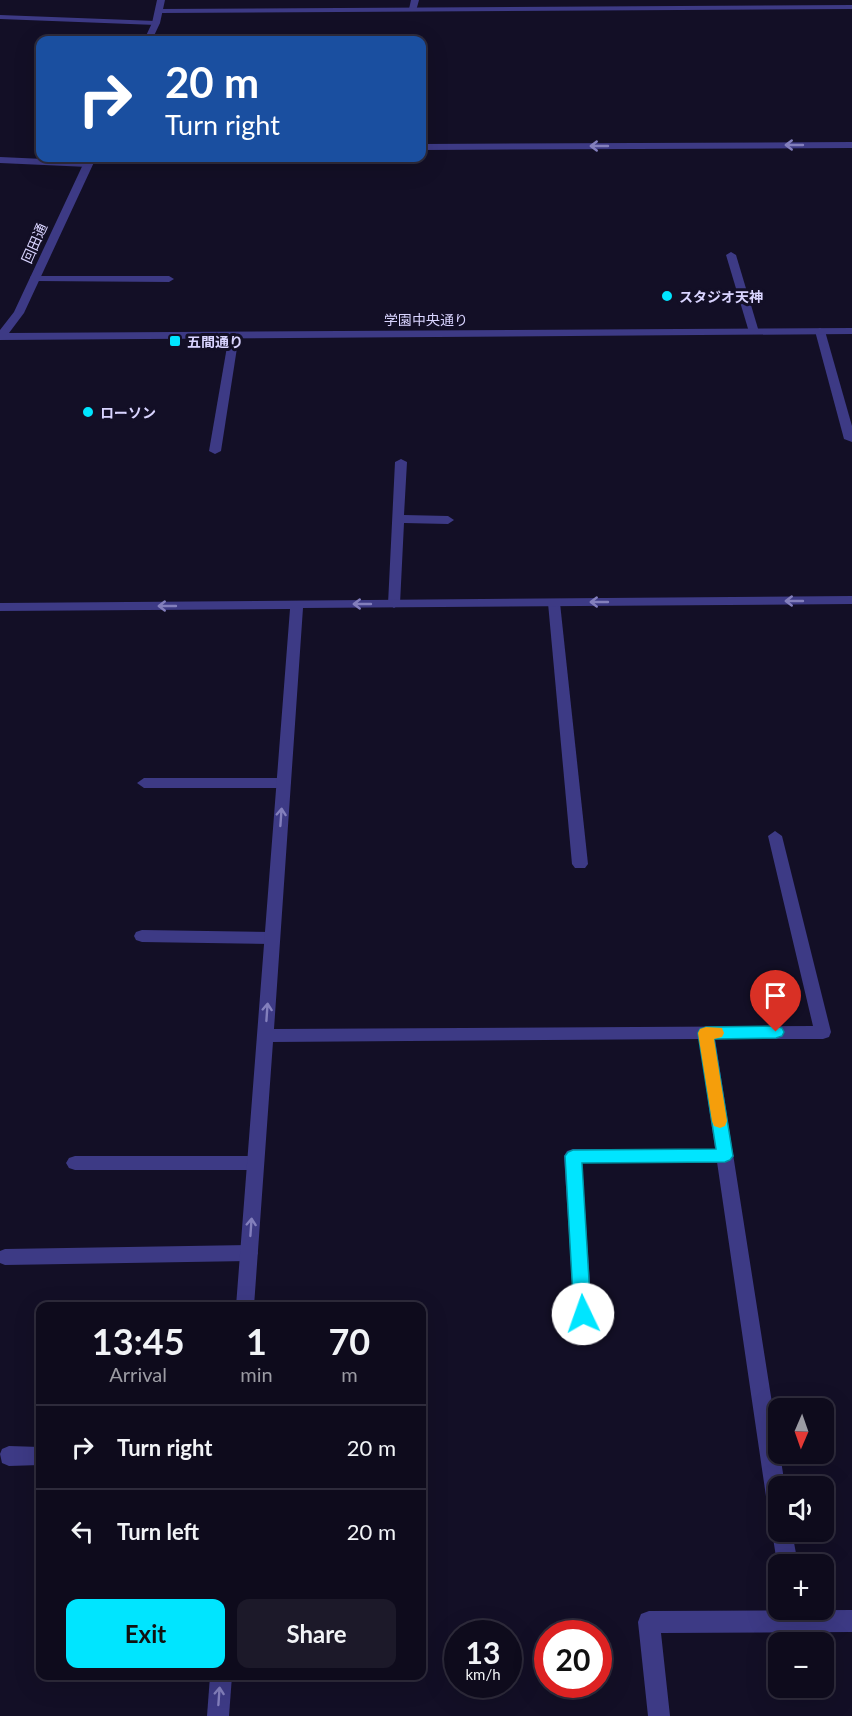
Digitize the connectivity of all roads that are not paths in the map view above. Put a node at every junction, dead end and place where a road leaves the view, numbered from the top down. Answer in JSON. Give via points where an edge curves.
{"nodes":[{"id":1,"x":161,"y":0,"type":"edge"},
{"id":2,"x":415,"y":0,"type":"edge"},
{"id":3,"x":852,"y":7,"type":"edge"},
{"id":4,"x":413,"y":9,"type":"junction"},
{"id":5,"x":159,"y":11,"type":"junction"},
{"id":6,"x":4,"y":17,"type":"edge"},
{"id":7,"x":156,"y":23,"type":"junction"},
{"id":8,"x":0,"y":27,"type":"edge"},
{"id":9,"x":150,"y":36,"type":"edge"},
{"id":10,"x":852,"y":145,"type":"edge"},
{"id":11,"x":426,"y":147,"type":"edge"},
{"id":12,"x":0,"y":160,"type":"edge"},
{"id":13,"x":36,"y":160,"type":"edge"},
{"id":14,"x":90,"y":162,"type":"edge"},
{"id":15,"x":731,"y":255,"type":"dead end"},
{"id":16,"x":35,"y":278,"type":"junction"},
{"id":17,"x":169,"y":279,"type":"dead end"},
{"id":18,"x":820,"y":331,"type":"junction"},
{"id":19,"x":852,"y":331,"type":"edge"},
{"id":20,"x":754,"y":332,"type":"junction"},
{"id":21,"x":234,"y":335,"type":"junction"},
{"id":22,"x":0,"y":337,"type":"edge"},
{"id":23,"x":850,"y":440,"type":"dead end"},
{"id":24,"x":215,"y":451,"type":"dead end"},
{"id":25,"x":401,"y":462,"type":"dead end"},
{"id":26,"x":398,"y":519,"type":"junction"},
{"id":27,"x":448,"y":520,"type":"dead end"},
{"id":28,"x":852,"y":600,"type":"edge"},
{"id":29,"x":554,"y":603,"type":"junction"},
{"id":30,"x":394,"y":604,"type":"junction"},
{"id":31,"x":297,"y":605,"type":"junction"},
{"id":32,"x":0,"y":607,"type":"edge"},
{"id":33,"x":144,"y":783,"type":"dead end"},
{"id":34,"x":284,"y":783,"type":"junction"},
{"id":35,"x":775,"y":836,"type":"dead end"},
{"id":36,"x":580,"y":864,"type":"dead end"},
{"id":37,"x":142,"y":936,"type":"dead end"},
{"id":38,"x":272,"y":938,"type":"junction"},
{"id":39,"x":706,"y":1033,"type":"junction"},
{"id":40,"x":265,"y":1036,"type":"junction"},
{"id":41,"x":725,"y":1156,"type":"junction"},
{"id":42,"x":75,"y":1163,"type":"dead end"},
{"id":43,"x":255,"y":1163,"type":"junction"},
{"id":44,"x":249,"y":1253,"type":"junction"},
{"id":45,"x":5,"y":1257,"type":"dead end"},
{"id":46,"x":245,"y":1302,"type":"edge"},
{"id":47,"x":583,"y":1314,"type":"dead end"},
{"id":48,"x":9,"y":1456,"type":"dead end"},
{"id":49,"x":36,"y":1456,"type":"edge"},
{"id":50,"x":773,"y":1476,"type":"edge"},
{"id":51,"x":768,"y":1616,"type":"edge"},
{"id":52,"x":834,"y":1619,"type":"edge"},
{"id":53,"x":852,"y":1621,"type":"edge"},
{"id":54,"x":221,"y":1680,"type":"edge"},
{"id":55,"x":218,"y":1716,"type":"edge"},
{"id":56,"x":659,"y":1716,"type":"edge"}],
"edges":[{"from":1,"to":5,"type":"street"},
{"from":2,"to":4,"type":"street"},
{"from":3,"to":4,"type":"street"},
{"from":4,"to":5,"type":"street"},
{"from":5,"to":7,"type":"street"},
{"from":6,"to":7,"type":"street"},
{"from":6,"to":8,"type":"street"},
{"from":7,"to":9,"type":"street"},
{"from":10,"to":11,"type":"street","one_way":true},
{"from":12,"to":13,"type":"street"},
{"from":14,"to":16,"type":"street","name":"回田通"},
{"from":15,"to":20,"type":"street"},
{"from":16,"to":17,"type":"street"},
{"from":16,"to":22,"type":"street","name":"回田通","via":[[19,313]]},
{"from":18,"to":19,"type":"street","name":"学園中央通り"},
{"from":18,"to":20,"type":"street","name":"学園中央通り"},
{"from":18,"to":23,"type":"street"},
{"from":20,"to":21,"type":"street","name":"学園中央通り"},
{"from":21,"to":22,"type":"street","name":"学園中央通り"},
{"from":21,"to":24,"type":"street"},
{"from":25,"to":26,"type":"street"},
{"from":26,"to":27,"type":"street"},
{"from":26,"to":30,"type":"street"},
{"from":28,"to":29,"type":"street","one_way":true},
{"from":29,"to":30,"type":"street"},
{"from":29,"to":36,"type":"street"},
{"from":30,"to":31,"type":"street","one_way":true},
{"from":31,"to":32,"type":"street","one_way":true},
{"from":31,"to":34,"type":"street"},
{"from":33,"to":34,"type":"street"},
{"from":38,"to":34,"type":"street","one_way":true},
{"from":35,"to":39,"type":"street","via":[[823,1032]]},
{"from":37,"to":38,"type":"street"},
{"from":40,"to":38,"type":"street","one_way":true},
{"from":39,"to":40,"type":"street"},
{"from":39,"to":41,"type":"street"},
{"from":40,"to":43,"type":"street"},
{"from":41,"to":47,"type":"street","via":[[573,1156]]},
{"from":41,"to":50,"type":"street"},
{"from":42,"to":43,"type":"street"},
{"from":44,"to":43,"type":"street","one_way":true},
{"from":44,"to":45,"type":"street"},
{"from":44,"to":46,"type":"street"},
{"from":48,"to":49,"type":"street"},
{"from":51,"to":56,"type":"street","via":[[649,1622]]},
{"from":52,"to":53,"type":"street"},
{"from":55,"to":54,"type":"street","one_way":true}]}
